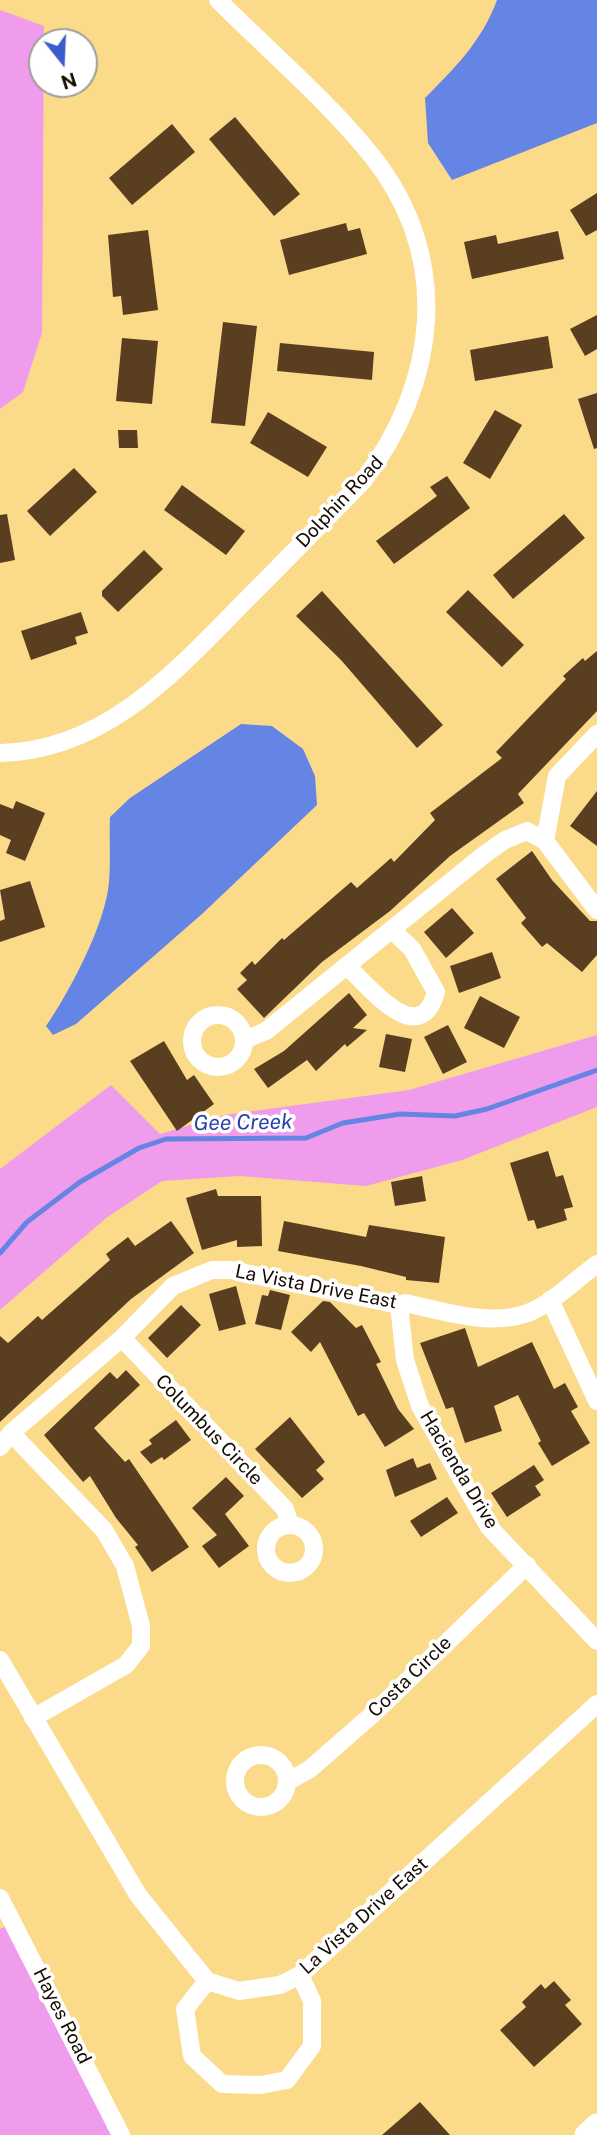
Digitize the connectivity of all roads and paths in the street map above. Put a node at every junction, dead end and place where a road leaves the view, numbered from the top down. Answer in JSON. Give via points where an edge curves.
{"nodes":[{"id":1,"x":218,"y":0,"type":"edge"},
{"id":2,"x":597,"y":734,"type":"edge"},
{"id":3,"x":0,"y":753,"type":"edge"},
{"id":4,"x":545,"y":841,"type":"junction"},
{"id":5,"x":597,"y":909,"type":"edge"},
{"id":6,"x":392,"y":930,"type":"junction"},
{"id":7,"x":347,"y":966,"type":"junction"},
{"id":8,"x":244,"y":1040,"type":"dead end"},
{"id":9,"x":597,"y":1264,"type":"edge"},
{"id":10,"x":550,"y":1300,"type":"junction"},
{"id":11,"x":399,"y":1305,"type":"junction"},
{"id":12,"x":122,"y":1338,"type":"junction"},
{"id":13,"x":597,"y":1401,"type":"edge"},
{"id":14,"x":6,"y":1440,"type":"edge"},
{"id":15,"x":290,"y":1525,"type":"dead end"},
{"id":16,"x":527,"y":1564,"type":"junction"},
{"id":17,"x":597,"y":1641,"type":"edge"},
{"id":18,"x":0,"y":1660,"type":"edge"},
{"id":19,"x":597,"y":1704,"type":"edge"},
{"id":20,"x":33,"y":1718,"type":"junction"},
{"id":21,"x":287,"y":1782,"type":"dead end"},
{"id":22,"x":0,"y":1898,"type":"edge"},
{"id":23,"x":300,"y":1975,"type":"junction"},
{"id":24,"x":207,"y":1981,"type":"junction"},
{"id":25,"x":597,"y":2125,"type":"edge"},
{"id":26,"x":121,"y":2135,"type":"edge"},
{"id":27,"x":586,"y":2135,"type":"edge"}],
"edges":[{"from":1,"to":3,"type":"street","name":"Dolphin Road","via":[[353,133],[397,194],[424,275],[427,314],[419,377],[387,450],[363,481],[163,685],[83,735],[45,747]]},
{"from":2,"to":4,"type":"street","via":[[557,776]]},
{"from":4,"to":5,"type":"street"},
{"from":4,"to":6,"type":"street","via":[[527,831],[505,840]]},
{"from":6,"to":7,"type":"street"},
{"from":6,"to":7,"type":"street","via":[[412,949],[436,992],[424,1013],[413,1017],[396,1012]]},
{"from":7,"to":8,"type":"street","via":[[267,1031]]},
{"from":9,"to":10,"type":"street","name":"La Vista Drive East"},
{"from":10,"to":11,"type":"street","name":"La Vista Drive East","via":[[525,1314],[484,1319]]},
{"from":10,"to":13,"type":"street"},
{"from":11,"to":12,"type":"street","name":"La Vista Drive East","via":[[212,1269],[173,1286]]},
{"from":11,"to":16,"type":"street","name":"Hacienda Drive","via":[[405,1360],[420,1406],[489,1527]]},
{"from":12,"to":14,"type":"street","name":"La Vista Drive East"},
{"from":12,"to":15,"type":"street","name":"Columbus Circle","via":[[285,1509]]},
{"from":14,"to":20,"type":"street","via":[[104,1530],[125,1566],[141,1626],[141,1646],[126,1665]]},
{"from":16,"to":17,"type":"street","name":"Hacienda Drive"},
{"from":16,"to":21,"type":"street","name":"Costa Circle","via":[[373,1713],[310,1769]]},
{"from":18,"to":20,"type":"street"},
{"from":19,"to":23,"type":"street","name":"La Vista Drive East"},
{"from":20,"to":24,"type":"street","via":[[138,1895]]},
{"from":22,"to":26,"type":"street","name":"Hayes Road"},
{"from":23,"to":24,"type":"street","name":"La Vista Drive East","via":[[280,1985],[239,1991]]},
{"from":23,"to":24,"type":"street","via":[[312,2001],[312,2046],[287,2080],[261,2085],[222,2084],[192,2056],[185,2009]]},
{"from":25,"to":27,"type":"main road"}]}
